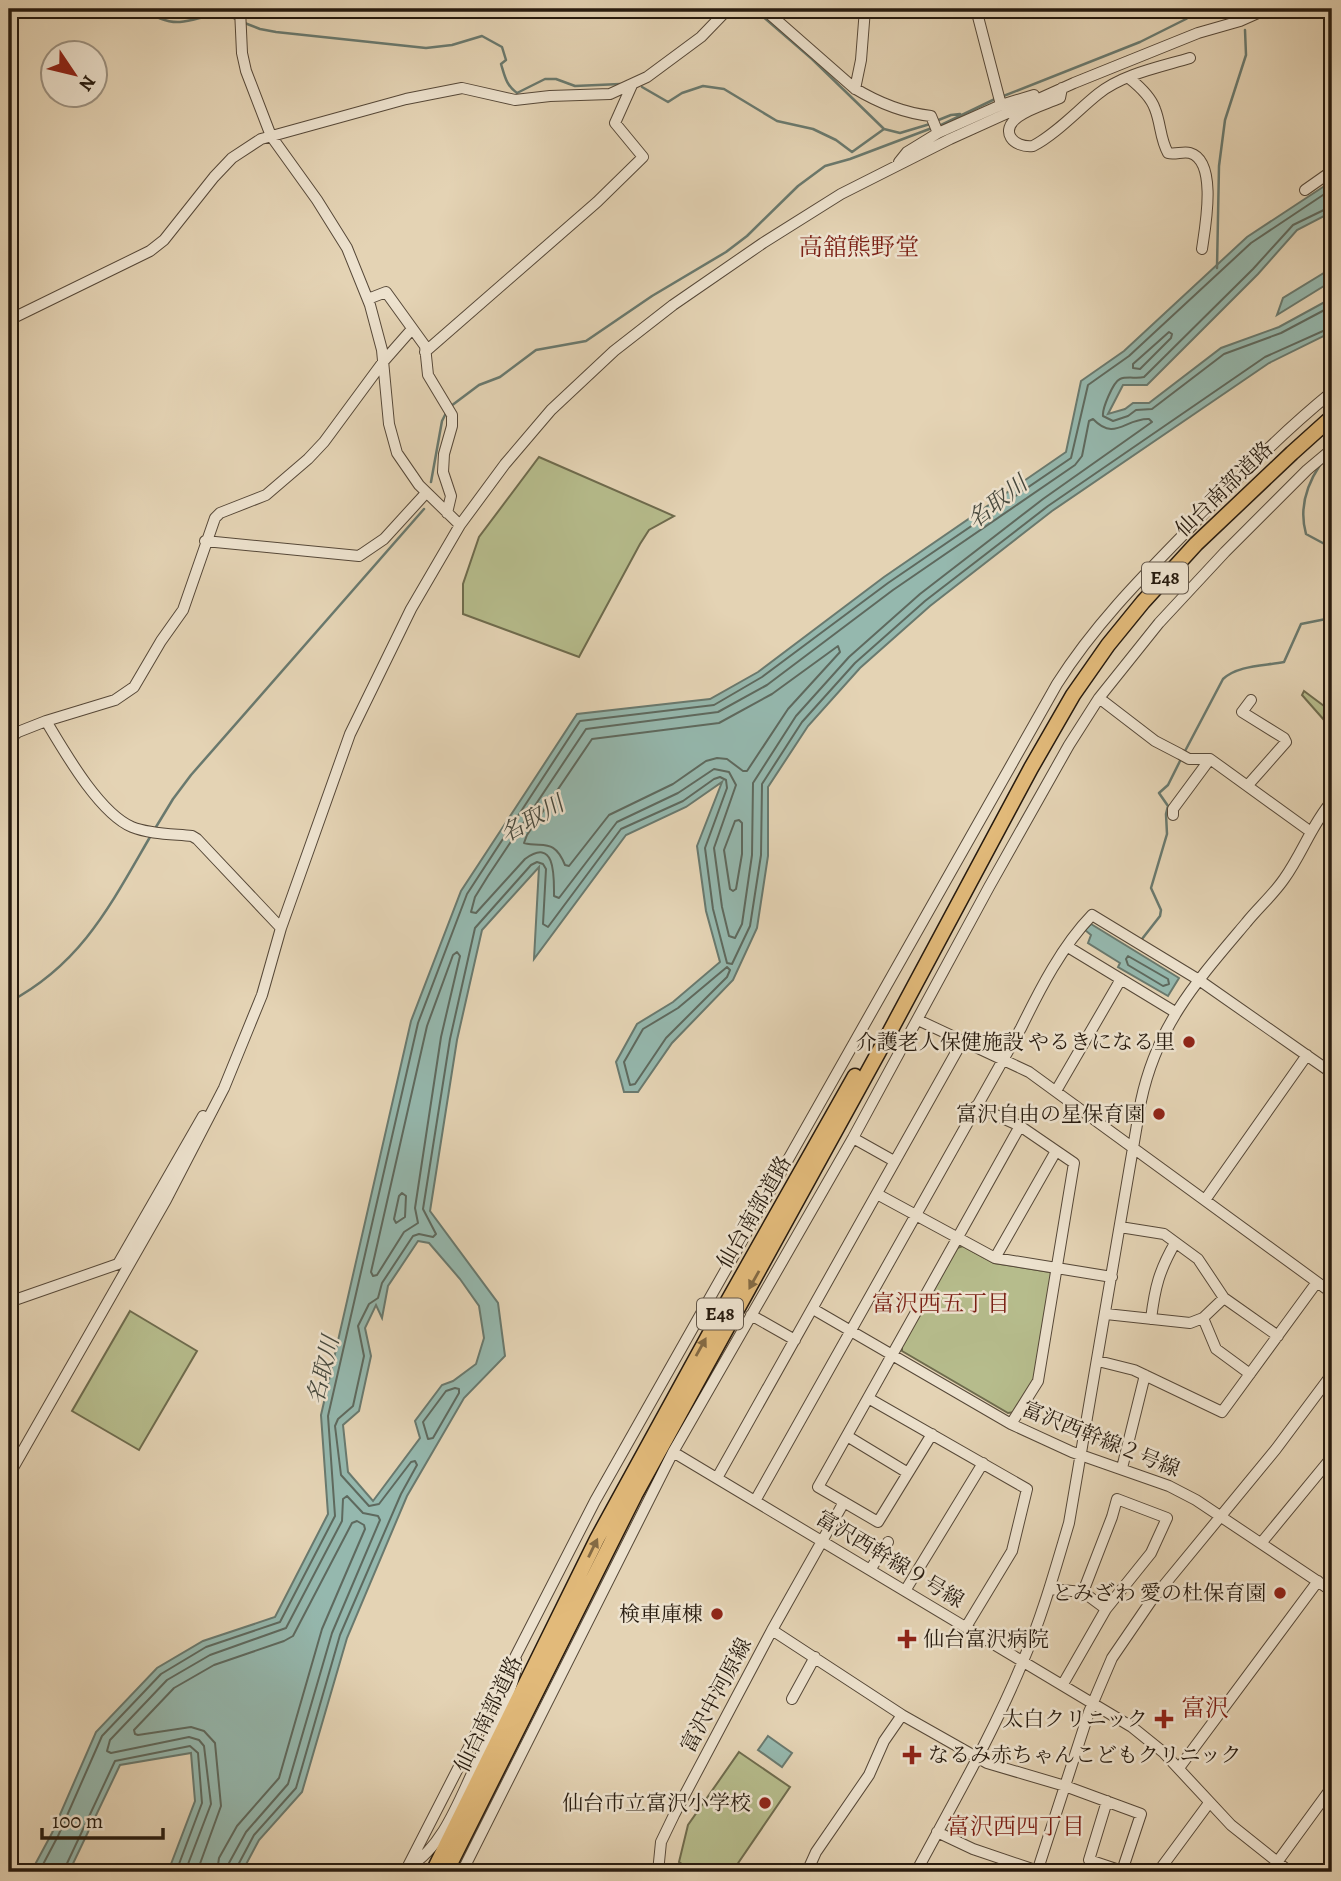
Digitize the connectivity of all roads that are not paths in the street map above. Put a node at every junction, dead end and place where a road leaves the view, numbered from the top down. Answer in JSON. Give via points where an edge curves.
{"nodes":[{"id":1,"x":728,"y":9,"type":"edge"},
{"id":2,"x":765,"y":9,"type":"edge"},
{"id":3,"x":865,"y":9,"type":"edge"},
{"id":4,"x":976,"y":9,"type":"edge"},
{"id":5,"x":1267,"y":9,"type":"edge"},
{"id":6,"x":240,"y":13,"type":"edge"},
{"id":7,"x":1190,"y":58,"type":"dead end"},
{"id":8,"x":1129,"y":78,"type":"junction"},
{"id":9,"x":632,"y":85,"type":"junction"},
{"id":10,"x":855,"y":89,"type":"junction"},
{"id":11,"x":1058,"y":90,"type":"junction"},
{"id":12,"x":999,"y":100,"type":"junction"},
{"id":13,"x":938,"y":133,"type":"junction"},
{"id":14,"x":271,"y":136,"type":"junction"},
{"id":15,"x":895,"y":166,"type":"junction"},
{"id":16,"x":1332,"y":171,"type":"edge"},
{"id":17,"x":1305,"y":190,"type":"dead end"},
{"id":18,"x":1202,"y":249,"type":"dead end"},
{"id":19,"x":368,"y":299,"type":"junction"},
{"id":20,"x":9,"y":320,"type":"edge"},
{"id":21,"x":412,"y":329,"type":"junction"},
{"id":22,"x":425,"y":352,"type":"junction"},
{"id":23,"x":383,"y":362,"type":"junction"},
{"id":24,"x":1332,"y":392,"type":"edge"},
{"id":25,"x":1332,"y":417,"type":"edge"},
{"id":26,"x":1332,"y":449,"type":"edge"},
{"id":27,"x":426,"y":493,"type":"junction"},
{"id":28,"x":447,"y":513,"type":"junction"},
{"id":29,"x":460,"y":525,"type":"junction"},
{"id":30,"x":205,"y":541,"type":"junction"},
{"id":31,"x":1099,"y":698,"type":"junction"},
{"id":32,"x":1251,"y":700,"type":"dead end"},
{"id":33,"x":46,"y":721,"type":"junction"},
{"id":34,"x":9,"y":739,"type":"edge"},
{"id":35,"x":1210,"y":759,"type":"junction"},
{"id":36,"x":1031,"y":768,"type":"junction"},
{"id":37,"x":1248,"y":785,"type":"junction"},
{"id":38,"x":1332,"y":801,"type":"edge"},
{"id":39,"x":1173,"y":815,"type":"dead end"},
{"id":40,"x":1311,"y":832,"type":"junction"},
{"id":41,"x":281,"y":928,"type":"junction"},
{"id":42,"x":1068,"y":947,"type":"junction"},
{"id":43,"x":1121,"y":979,"type":"junction"},
{"id":44,"x":1199,"y":980,"type":"junction"},
{"id":45,"x":1175,"y":1012,"type":"junction"},
{"id":46,"x":918,"y":1020,"type":"junction"},
{"id":47,"x":963,"y":1040,"type":"junction"},
{"id":48,"x":1307,"y":1055,"type":"junction"},
{"id":49,"x":1002,"y":1059,"type":"junction"},
{"id":50,"x":1332,"y":1073,"type":"edge"},
{"id":51,"x":224,"y":1088,"type":"junction"},
{"id":52,"x":1056,"y":1091,"type":"junction"},
{"id":53,"x":976,"y":1106,"type":"junction"},
{"id":54,"x":1020,"y":1126,"type":"junction"},
{"id":55,"x":853,"y":1138,"type":"junction"},
{"id":56,"x":1134,"y":1148,"type":"junction"},
{"id":57,"x":1056,"y":1151,"type":"junction"},
{"id":58,"x":894,"y":1161,"type":"junction"},
{"id":59,"x":877,"y":1194,"type":"junction"},
{"id":60,"x":1205,"y":1200,"type":"junction"},
{"id":61,"x":915,"y":1214,"type":"junction"},
{"id":62,"x":1120,"y":1227,"type":"junction"},
{"id":63,"x":958,"y":1238,"type":"junction"},
{"id":64,"x":1175,"y":1243,"type":"junction"},
{"id":65,"x":995,"y":1258,"type":"junction"},
{"id":66,"x":1057,"y":1269,"type":"junction"},
{"id":67,"x":1112,"y":1278,"type":"junction"},
{"id":68,"x":1317,"y":1282,"type":"junction"},
{"id":69,"x":1332,"y":1293,"type":"edge"},
{"id":70,"x":1224,"y":1298,"type":"junction"},
{"id":71,"x":9,"y":1302,"type":"edge"},
{"id":72,"x":813,"y":1309,"type":"junction"},
{"id":73,"x":1106,"y":1314,"type":"junction"},
{"id":74,"x":751,"y":1315,"type":"junction"},
{"id":75,"x":1203,"y":1318,"type":"junction"},
{"id":76,"x":1151,"y":1319,"type":"junction"},
{"id":77,"x":850,"y":1331,"type":"junction"},
{"id":78,"x":1279,"y":1336,"type":"junction"},
{"id":79,"x":795,"y":1340,"type":"junction"},
{"id":80,"x":892,"y":1355,"type":"junction"},
{"id":81,"x":1098,"y":1361,"type":"junction"},
{"id":82,"x":1250,"y":1374,"type":"junction"},
{"id":83,"x":1332,"y":1374,"type":"edge"},
{"id":84,"x":1145,"y":1375,"type":"junction"},
{"id":85,"x":868,"y":1398,"type":"junction"},
{"id":86,"x":1011,"y":1424,"type":"junction"},
{"id":87,"x":932,"y":1434,"type":"junction"},
{"id":88,"x":847,"y":1436,"type":"junction"},
{"id":89,"x":673,"y":1452,"type":"junction"},
{"id":90,"x":1081,"y":1455,"type":"junction"},
{"id":91,"x":1332,"y":1457,"type":"edge"},
{"id":92,"x":983,"y":1463,"type":"junction"},
{"id":93,"x":1122,"y":1468,"type":"junction"},
{"id":94,"x":908,"y":1473,"type":"junction"},
{"id":95,"x":9,"y":1475,"type":"edge"},
{"id":96,"x":717,"y":1478,"type":"junction"},
{"id":97,"x":755,"y":1501,"type":"junction"},
{"id":98,"x":844,"y":1502,"type":"junction"},
{"id":99,"x":1222,"y":1516,"type":"junction"},
{"id":100,"x":821,"y":1540,"type":"junction"},
{"id":101,"x":888,"y":1542,"type":"dead end"},
{"id":102,"x":1262,"y":1542,"type":"junction"},
{"id":103,"x":870,"y":1570,"type":"junction"},
{"id":104,"x":1318,"y":1581,"type":"junction"},
{"id":105,"x":1049,"y":1589,"type":"junction"},
{"id":106,"x":905,"y":1591,"type":"junction"},
{"id":107,"x":1332,"y":1591,"type":"edge"},
{"id":108,"x":1083,"y":1592,"type":"junction"},
{"id":109,"x":1105,"y":1609,"type":"junction"},
{"id":110,"x":966,"y":1627,"type":"junction"},
{"id":111,"x":772,"y":1629,"type":"junction"},
{"id":112,"x":515,"y":1656,"type":"junction"},
{"id":113,"x":815,"y":1657,"type":"junction"},
{"id":114,"x":1024,"y":1661,"type":"junction"},
{"id":115,"x":1063,"y":1684,"type":"junction"},
{"id":116,"x":792,"y":1699,"type":"dead end"},
{"id":117,"x":1093,"y":1702,"type":"junction"},
{"id":118,"x":902,"y":1715,"type":"junction"},
{"id":119,"x":976,"y":1758,"type":"junction"},
{"id":120,"x":1179,"y":1768,"type":"junction"},
{"id":121,"x":1065,"y":1786,"type":"junction"},
{"id":122,"x":1332,"y":1787,"type":"edge"},
{"id":123,"x":1107,"y":1801,"type":"junction"},
{"id":124,"x":1209,"y":1803,"type":"junction"},
{"id":125,"x":937,"y":1832,"type":"junction"},
{"id":126,"x":1277,"y":1862,"type":"junction"},
{"id":127,"x":406,"y":1870,"type":"edge"},
{"id":128,"x":433,"y":1872,"type":"edge"},
{"id":129,"x":446,"y":1872,"type":"edge"},
{"id":130,"x":462,"y":1872,"type":"edge"},
{"id":131,"x":658,"y":1872,"type":"edge"},
{"id":132,"x":807,"y":1872,"type":"edge"},
{"id":133,"x":916,"y":1872,"type":"edge"},
{"id":134,"x":1038,"y":1872,"type":"edge"},
{"id":135,"x":1123,"y":1872,"type":"edge"},
{"id":136,"x":1158,"y":1872,"type":"edge"},
{"id":137,"x":1270,"y":1872,"type":"edge"},
{"id":138,"x":1290,"y":1872,"type":"edge"}],
"edges":[{"from":1,"to":9,"type":"street","via":[[701,37]]},
{"from":2,"to":10,"type":"street"},
{"from":3,"to":10,"type":"street"},
{"from":4,"to":12,"type":"street"},
{"from":5,"to":11,"type":"street"},
{"from":6,"to":14,"type":"street","via":[[246,71]]},
{"from":7,"to":8,"type":"street"},
{"from":8,"to":11,"type":"street","via":[[1099,93],[1040,142],[1015,144],[1010,133],[1013,122],[1059,98]]},
{"from":8,"to":18,"type":"street","via":[[1155,107],[1168,153],[1191,153],[1207,174]]},
{"from":9,"to":14,"type":"street","via":[[610,94],[515,100],[462,88]]},
{"from":9,"to":22,"type":"street","via":[[615,123],[643,157]]},
{"from":10,"to":13,"type":"street","via":[[931,116]]},
{"from":11,"to":12,"type":"street"},
{"from":11,"to":15,"type":"street"},
{"from":12,"to":13,"type":"street"},
{"from":13,"to":15,"type":"street","via":[[907,152]]},
{"from":14,"to":19,"type":"street","via":[[347,248]]},
{"from":14,"to":20,"type":"street","via":[[232,158],[150,251]]},
{"from":15,"to":29,"type":"street","via":[[763,243],[614,351],[551,410]]},
{"from":16,"to":17,"type":"street"},
{"from":19,"to":21,"type":"street","via":[[386,292]]},
{"from":19,"to":23,"type":"street"},
{"from":21,"to":22,"type":"street"},
{"from":21,"to":23,"type":"street"},
{"from":22,"to":28,"type":"street","via":[[428,376],[452,415],[443,472],[451,496]]},
{"from":23,"to":27,"type":"street","via":[[397,453]]},
{"from":23,"to":30,"type":"street","via":[[308,459],[267,495],[220,513]]},
{"from":24,"to":112,"type":"street","via":[[1248,467],[1108,614],[1068,666],[595,1501]]},
{"from":25,"to":36,"type":"highway","name":"仙台南部道路","number":"E48","via":[[1196,544],[1143,602],[1073,695]]},
{"from":26,"to":31,"type":"street","via":[[1206,572]]},
{"from":27,"to":28,"type":"street"},
{"from":27,"to":30,"type":"street","via":[[384,539],[359,556]]},
{"from":28,"to":29,"type":"street"},
{"from":29,"to":41,"type":"street","via":[[411,609],[350,734]]},
{"from":30,"to":33,"type":"street","via":[[183,610],[134,687],[102,705]]},
{"from":31,"to":35,"type":"street","via":[[1162,745],[1189,759]]},
{"from":31,"to":46,"type":"street"},
{"from":32,"to":37,"type":"street","via":[[1242,712],[1286,742]]},
{"from":33,"to":34,"type":"street"},
{"from":33,"to":41,"type":"street","via":[[94,794],[126,824],[197,839]]},
{"from":35,"to":37,"type":"street"},
{"from":35,"to":39,"type":"street"},
{"from":128,"to":36,"type":"highway","name":"仙台南部道路","number":"E48","one_way":true,"via":[[624,1488]]},
{"from":36,"to":129,"type":"highway","name":"仙台南部道路","number":"E48","one_way":true,"via":[[635,1495]]},
{"from":37,"to":40,"type":"street"},
{"from":38,"to":40,"type":"street"},
{"from":40,"to":44,"type":"street","via":[[1283,880]]},
{"from":41,"to":51,"type":"street","via":[[262,995]]},
{"from":42,"to":43,"type":"street"},
{"from":42,"to":44,"type":"street","via":[[1092,915]]},
{"from":42,"to":49,"type":"street"},
{"from":43,"to":45,"type":"street"},
{"from":43,"to":52,"type":"street"},
{"from":44,"to":45,"type":"street"},
{"from":44,"to":48,"type":"street"},
{"from":45,"to":56,"type":"street","via":[[1146,1077]]},
{"from":46,"to":47,"type":"street"},
{"from":46,"to":55,"type":"street"},
{"from":47,"to":49,"type":"street"},
{"from":47,"to":58,"type":"street"},
{"from":48,"to":50,"type":"street"},
{"from":48,"to":60,"type":"street"},
{"from":49,"to":52,"type":"street"},
{"from":49,"to":53,"type":"street"},
{"from":51,"to":71,"type":"street","via":[[118,1264]]},
{"from":51,"to":95,"type":"street","via":[[166,1200]]},
{"from":52,"to":56,"type":"street"},
{"from":53,"to":54,"type":"street"},
{"from":53,"to":61,"type":"street"},
{"from":54,"to":57,"type":"street"},
{"from":54,"to":63,"type":"street"},
{"from":55,"to":58,"type":"street"},
{"from":55,"to":74,"type":"street"},
{"from":56,"to":60,"type":"street"},
{"from":56,"to":62,"type":"street"},
{"from":57,"to":65,"type":"street"},
{"from":57,"to":66,"type":"street","via":[[1074,1164]]},
{"from":58,"to":59,"type":"street"},
{"from":59,"to":61,"type":"street"},
{"from":59,"to":72,"type":"street"},
{"from":60,"to":68,"type":"street"},
{"from":61,"to":63,"type":"street"},
{"from":61,"to":77,"type":"street"},
{"from":62,"to":64,"type":"street","via":[[1164,1234]]},
{"from":62,"to":67,"type":"street"},
{"from":63,"to":65,"type":"street"},
{"from":63,"to":80,"type":"street"},
{"from":64,"to":70,"type":"street","via":[[1198,1259]]},
{"from":64,"to":76,"type":"street","via":[[1160,1269]]},
{"from":65,"to":66,"type":"street"},
{"from":66,"to":67,"type":"street"},
{"from":66,"to":86,"type":"street","via":[[1038,1381]]},
{"from":67,"to":73,"type":"street"},
{"from":68,"to":69,"type":"street"},
{"from":68,"to":78,"type":"street"},
{"from":70,"to":75,"type":"street"},
{"from":70,"to":78,"type":"street"},
{"from":72,"to":77,"type":"street","name":"富沢西幹線２号線"},
{"from":72,"to":79,"type":"street"},
{"from":73,"to":76,"type":"street"},
{"from":73,"to":81,"type":"street"},
{"from":74,"to":79,"type":"street"},
{"from":74,"to":89,"type":"street"},
{"from":75,"to":76,"type":"street","via":[[1190,1323]]},
{"from":75,"to":82,"type":"street","via":[[1216,1349]]},
{"from":77,"to":80,"type":"street","name":"富沢西幹線２号線"},
{"from":77,"to":97,"type":"street"},
{"from":78,"to":82,"type":"street"},
{"from":79,"to":96,"type":"street"},
{"from":80,"to":85,"type":"street"},
{"from":80,"to":86,"type":"street","name":"富沢西幹線２号線"},
{"from":81,"to":84,"type":"street"},
{"from":81,"to":90,"type":"street"},
{"from":82,"to":84,"type":"street","via":[[1222,1412]]},
{"from":83,"to":99,"type":"street"},
{"from":84,"to":93,"type":"street"},
{"from":85,"to":87,"type":"street"},
{"from":85,"to":88,"type":"street"},
{"from":86,"to":90,"type":"street","name":"富沢西幹線２号線"},
{"from":87,"to":92,"type":"street"},
{"from":87,"to":94,"type":"street"},
{"from":88,"to":94,"type":"street"},
{"from":88,"to":98,"type":"street","via":[[818,1487]]},
{"from":89,"to":96,"type":"street","name":"富沢西幹線９号線"},
{"from":89,"to":130,"type":"street","via":[[505,1777]]},
{"from":90,"to":93,"type":"street","name":"富沢西幹線２号線"},
{"from":90,"to":105,"type":"street","via":[[1069,1524]]},
{"from":91,"to":102,"type":"street"},
{"from":92,"to":106,"type":"street"},
{"from":92,"to":110,"type":"street","via":[[1027,1489],[1012,1551]]},
{"from":93,"to":99,"type":"street","name":"富沢西幹線２号線","via":[[1169,1486]]},
{"from":94,"to":98,"type":"street","via":[[878,1522]]},
{"from":96,"to":97,"type":"street","name":"富沢西幹線９号線"},
{"from":97,"to":100,"type":"street","name":"富沢西幹線９号線"},
{"from":98,"to":100,"type":"street","name":"富沢中河原線"},
{"from":99,"to":102,"type":"street","name":"富沢西幹線２号線"},
{"from":99,"to":117,"type":"street","via":[[1128,1633]]},
{"from":100,"to":103,"type":"street","name":"富沢西幹線９号線"},
{"from":100,"to":111,"type":"street","name":"富沢中河原線"},
{"from":101,"to":103,"type":"street"},
{"from":102,"to":104,"type":"street","name":"富沢西幹線２号線"},
{"from":103,"to":106,"type":"street","name":"富沢西幹線９号線"},
{"from":104,"to":107,"type":"street","name":"富沢西幹線２号線"},
{"from":104,"to":120,"type":"street"},
{"from":105,"to":108,"type":"street"},
{"from":105,"to":114,"type":"street"},
{"from":106,"to":110,"type":"street","name":"富沢西幹線９号線"},
{"from":108,"to":109,"type":"street"},
{"from":108,"to":109,"type":"street","via":[[1116,1499],[1167,1518],[1151,1553]]},
{"from":109,"to":115,"type":"street"},
{"from":110,"to":114,"type":"street","name":"富沢西幹線９号線"},
{"from":111,"to":113,"type":"street"},
{"from":111,"to":131,"type":"street","name":"富沢中河原線","via":[[666,1833]]},
{"from":112,"to":127,"type":"street"},
{"from":112,"to":127,"type":"street","via":[[514,1676],[478,1764],[443,1829],[423,1858]]},
{"from":113,"to":116,"type":"street"},
{"from":113,"to":118,"type":"street"},
{"from":114,"to":115,"type":"street","name":"富沢西幹線９号線"},
{"from":114,"to":119,"type":"street"},
{"from":115,"to":117,"type":"street","name":"富沢西幹線９号線"},
{"from":117,"to":120,"type":"street","name":"富沢西幹線９号線","via":[[1149,1739]]},
{"from":117,"to":121,"type":"street"},
{"from":118,"to":119,"type":"street"},
{"from":118,"to":132,"type":"street"},
{"from":119,"to":121,"type":"street"},
{"from":119,"to":125,"type":"street"},
{"from":120,"to":124,"type":"street","name":"富沢西幹線９号線"},
{"from":121,"to":123,"type":"street"},
{"from":121,"to":134,"type":"street"},
{"from":122,"to":126,"type":"street"},
{"from":123,"to":135,"type":"street","via":[[1141,1814]]},
{"from":123,"to":135,"type":"street","via":[[1089,1860]]},
{"from":124,"to":126,"type":"street","name":"富沢西幹線９号線"},
{"from":124,"to":136,"type":"street"},
{"from":125,"to":133,"type":"street"},
{"from":125,"to":134,"type":"street"},
{"from":126,"to":137,"type":"street"},
{"from":126,"to":138,"type":"street","name":"富沢西幹線９号線"}]}
